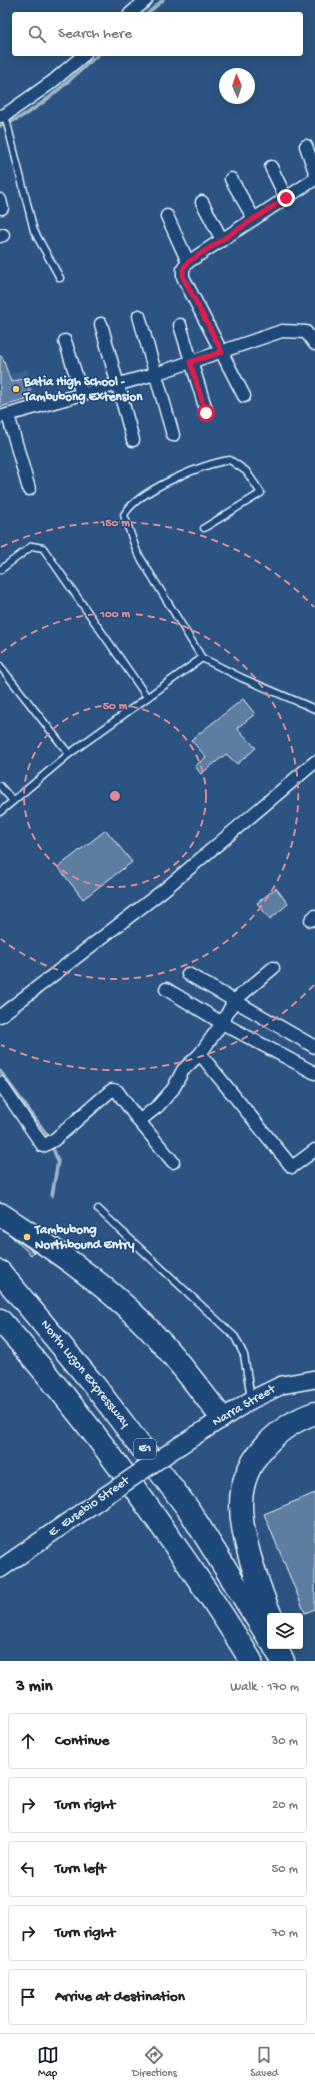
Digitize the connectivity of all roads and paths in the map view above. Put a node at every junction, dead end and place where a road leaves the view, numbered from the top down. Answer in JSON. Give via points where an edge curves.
{"nodes":[{"id":1,"x":146,"y":0,"type":"edge"},
{"id":2,"x":132,"y":12,"type":"edge"},
{"id":3,"x":83,"y":56,"type":"edge"},
{"id":4,"x":4,"y":116,"type":"edge"},
{"id":5,"x":306,"y":146,"type":"dead end"},
{"id":6,"x":271,"y":167,"type":"dead end"},
{"id":7,"x":315,"y":172,"type":"edge"},
{"id":8,"x":231,"y":179,"type":"dead end"},
{"id":9,"x":315,"y":179,"type":"edge"},
{"id":10,"x":286,"y":198,"type":"junction"},
{"id":11,"x":202,"y":202,"type":"dead end"},
{"id":12,"x":167,"y":216,"type":"dead end"},
{"id":13,"x":254,"y":219,"type":"junction"},
{"id":14,"x":222,"y":240,"type":"junction"},
{"id":15,"x":188,"y":262,"type":"junction"},
{"id":16,"x":60,"y":278,"type":"dead end"},
{"id":17,"x":139,"y":316,"type":"dead end"},
{"id":18,"x":101,"y":324,"type":"dead end"},
{"id":19,"x":180,"y":325,"type":"dead end"},
{"id":20,"x":66,"y":341,"type":"dead end"},
{"id":21,"x":315,"y":344,"type":"edge"},
{"id":22,"x":222,"y":352,"type":"junction"},
{"id":23,"x":190,"y":362,"type":"junction"},
{"id":24,"x":155,"y":374,"type":"junction"},
{"id":25,"x":118,"y":384,"type":"junction"},
{"id":26,"x":82,"y":394,"type":"junction"},
{"id":27,"x":244,"y":396,"type":"dead end"},
{"id":28,"x":206,"y":413,"type":"dead end"},
{"id":29,"x":4,"y":416,"type":"edge"},
{"id":30,"x":173,"y":435,"type":"dead end"},
{"id":31,"x":133,"y":440,"type":"dead end"},
{"id":32,"x":29,"y":489,"type":"dead end"},
{"id":33,"x":204,"y":528,"type":"dead end"},
{"id":34,"x":0,"y":570,"type":"edge"},
{"id":35,"x":202,"y":658,"type":"junction"},
{"id":36,"x":0,"y":666,"type":"edge"},
{"id":37,"x":146,"y":696,"type":"junction"},
{"id":38,"x":315,"y":709,"type":"edge"},
{"id":39,"x":69,"y":754,"type":"junction"},
{"id":40,"x":315,"y":762,"type":"edge"},
{"id":41,"x":0,"y":786,"type":"edge"},
{"id":42,"x":13,"y":801,"type":"junction"},
{"id":43,"x":0,"y":812,"type":"edge"},
{"id":44,"x":273,"y":968,"type":"dead end"},
{"id":45,"x":188,"y":974,"type":"dead end"},
{"id":46,"x":166,"y":989,"type":"dead end"},
{"id":47,"x":234,"y":1001,"type":"junction"},
{"id":48,"x":0,"y":1016,"type":"edge"},
{"id":49,"x":222,"y":1023,"type":"junction"},
{"id":50,"x":315,"y":1047,"type":"edge"},
{"id":51,"x":200,"y":1054,"type":"junction"},
{"id":52,"x":315,"y":1073,"type":"edge"},
{"id":53,"x":0,"y":1083,"type":"edge"},
{"id":54,"x":139,"y":1121,"type":"junction"},
{"id":55,"x":315,"y":1150,"type":"edge"},
{"id":56,"x":173,"y":1162,"type":"dead end"},
{"id":57,"x":98,"y":1209,"type":"dead end"},
{"id":58,"x":0,"y":1214,"type":"edge"},
{"id":59,"x":0,"y":1272,"type":"edge"},
{"id":60,"x":0,"y":1320,"type":"edge"},
{"id":61,"x":315,"y":1379,"type":"edge"},
{"id":62,"x":251,"y":1400,"type":"junction"},
{"id":63,"x":315,"y":1413,"type":"edge"},
{"id":64,"x":221,"y":1418,"type":"junction"},
{"id":65,"x":179,"y":1446,"type":"joint"},
{"id":66,"x":0,"y":1569,"type":"edge"},
{"id":67,"x":270,"y":1613,"type":"edge"},
{"id":68,"x":267,"y":1635,"type":"edge"},
{"id":69,"x":276,"y":1649,"type":"edge"},
{"id":70,"x":287,"y":1649,"type":"edge"},
{"id":71,"x":251,"y":1661,"type":"edge"},
{"id":72,"x":283,"y":1661,"type":"edge"},
{"id":73,"x":293,"y":1661,"type":"edge"}],
"edges":[{"from":1,"to":2,"type":"street"},
{"from":3,"to":4,"type":"street","via":[[52,82]]},
{"from":4,"to":16,"type":"lane","via":[[34,231]]},
{"from":5,"to":7,"type":"street"},
{"from":6,"to":10,"type":"street"},
{"from":8,"to":13,"type":"street"},
{"from":9,"to":10,"type":"street"},
{"from":10,"to":13,"type":"street"},
{"from":11,"to":14,"type":"street"},
{"from":12,"to":15,"type":"street"},
{"from":13,"to":14,"type":"street"},
{"from":14,"to":15,"type":"street"},
{"from":15,"to":22,"type":"street","via":[[183,269],[183,277]]},
{"from":17,"to":24,"type":"street"},
{"from":18,"to":25,"type":"street"},
{"from":19,"to":23,"type":"street"},
{"from":20,"to":26,"type":"street"},
{"from":21,"to":22,"type":"street","via":[[306,332],[282,330]]},
{"from":22,"to":23,"type":"street"},
{"from":22,"to":27,"type":"street"},
{"from":23,"to":24,"type":"street"},
{"from":23,"to":28,"type":"street"},
{"from":24,"to":25,"type":"street"},
{"from":24,"to":30,"type":"street"},
{"from":25,"to":26,"type":"street"},
{"from":25,"to":31,"type":"street"},
{"from":26,"to":29,"type":"street"},
{"from":29,"to":32,"type":"street"},
{"from":33,"to":35,"type":"lane","via":[[261,493],[246,471],[230,460],[212,463],[163,485],[129,506],[124,515],[137,552]]},
{"from":34,"to":37,"type":"lane","via":[[32,546],[43,548]]},
{"from":35,"to":37,"type":"lane"},
{"from":35,"to":38,"type":"lane"},
{"from":36,"to":39,"type":"lane"},
{"from":37,"to":39,"type":"lane"},
{"from":39,"to":42,"type":"lane"},
{"from":40,"to":48,"type":"street","via":[[165,889]]},
{"from":41,"to":42,"type":"lane"},
{"from":42,"to":43,"type":"lane"},
{"from":44,"to":47,"type":"street"},
{"from":45,"to":47,"type":"street"},
{"from":46,"to":49,"type":"street"},
{"from":47,"to":49,"type":"street"},
{"from":47,"to":50,"type":"street"},
{"from":49,"to":51,"type":"street"},
{"from":49,"to":52,"type":"street"},
{"from":51,"to":54,"type":"street","via":[[183,1070],[173,1090],[165,1099]]},
{"from":51,"to":55,"type":"street","via":[[292,1167]]},
{"from":53,"to":54,"type":"street","via":[[43,1146],[112,1090],[117,1091]]},
{"from":54,"to":56,"type":"street"},
{"from":57,"to":62,"type":"lane","via":[[235,1337],[244,1355]]},
{"from":58,"to":64,"type":"highway","via":[[114,1296],[141,1321],[190,1375]]},
{"from":59,"to":68,"type":"highway","name":"North Luzon Expressway","number":"E1","via":[[94,1385],[180,1497]]},
{"from":60,"to":71,"type":"highway","number":"E1","via":[[44,1369],[143,1499]]},
{"from":61,"to":62,"type":"main road","name":"Narra Street","via":[[282,1385]]},
{"from":62,"to":64,"type":"main road","name":"Narra Street"},
{"from":63,"to":67,"type":"highway","via":[[290,1424],[268,1442],[252,1464],[242,1491],[244,1534]]},
{"from":64,"to":65,"type":"main road","name":"Narra Street"},
{"from":65,"to":66,"type":"main road","name":"E. Eusebio Street","bridge":true},
{"from":69,"to":72,"type":"highway"},
{"from":70,"to":73,"type":"highway"}]}
